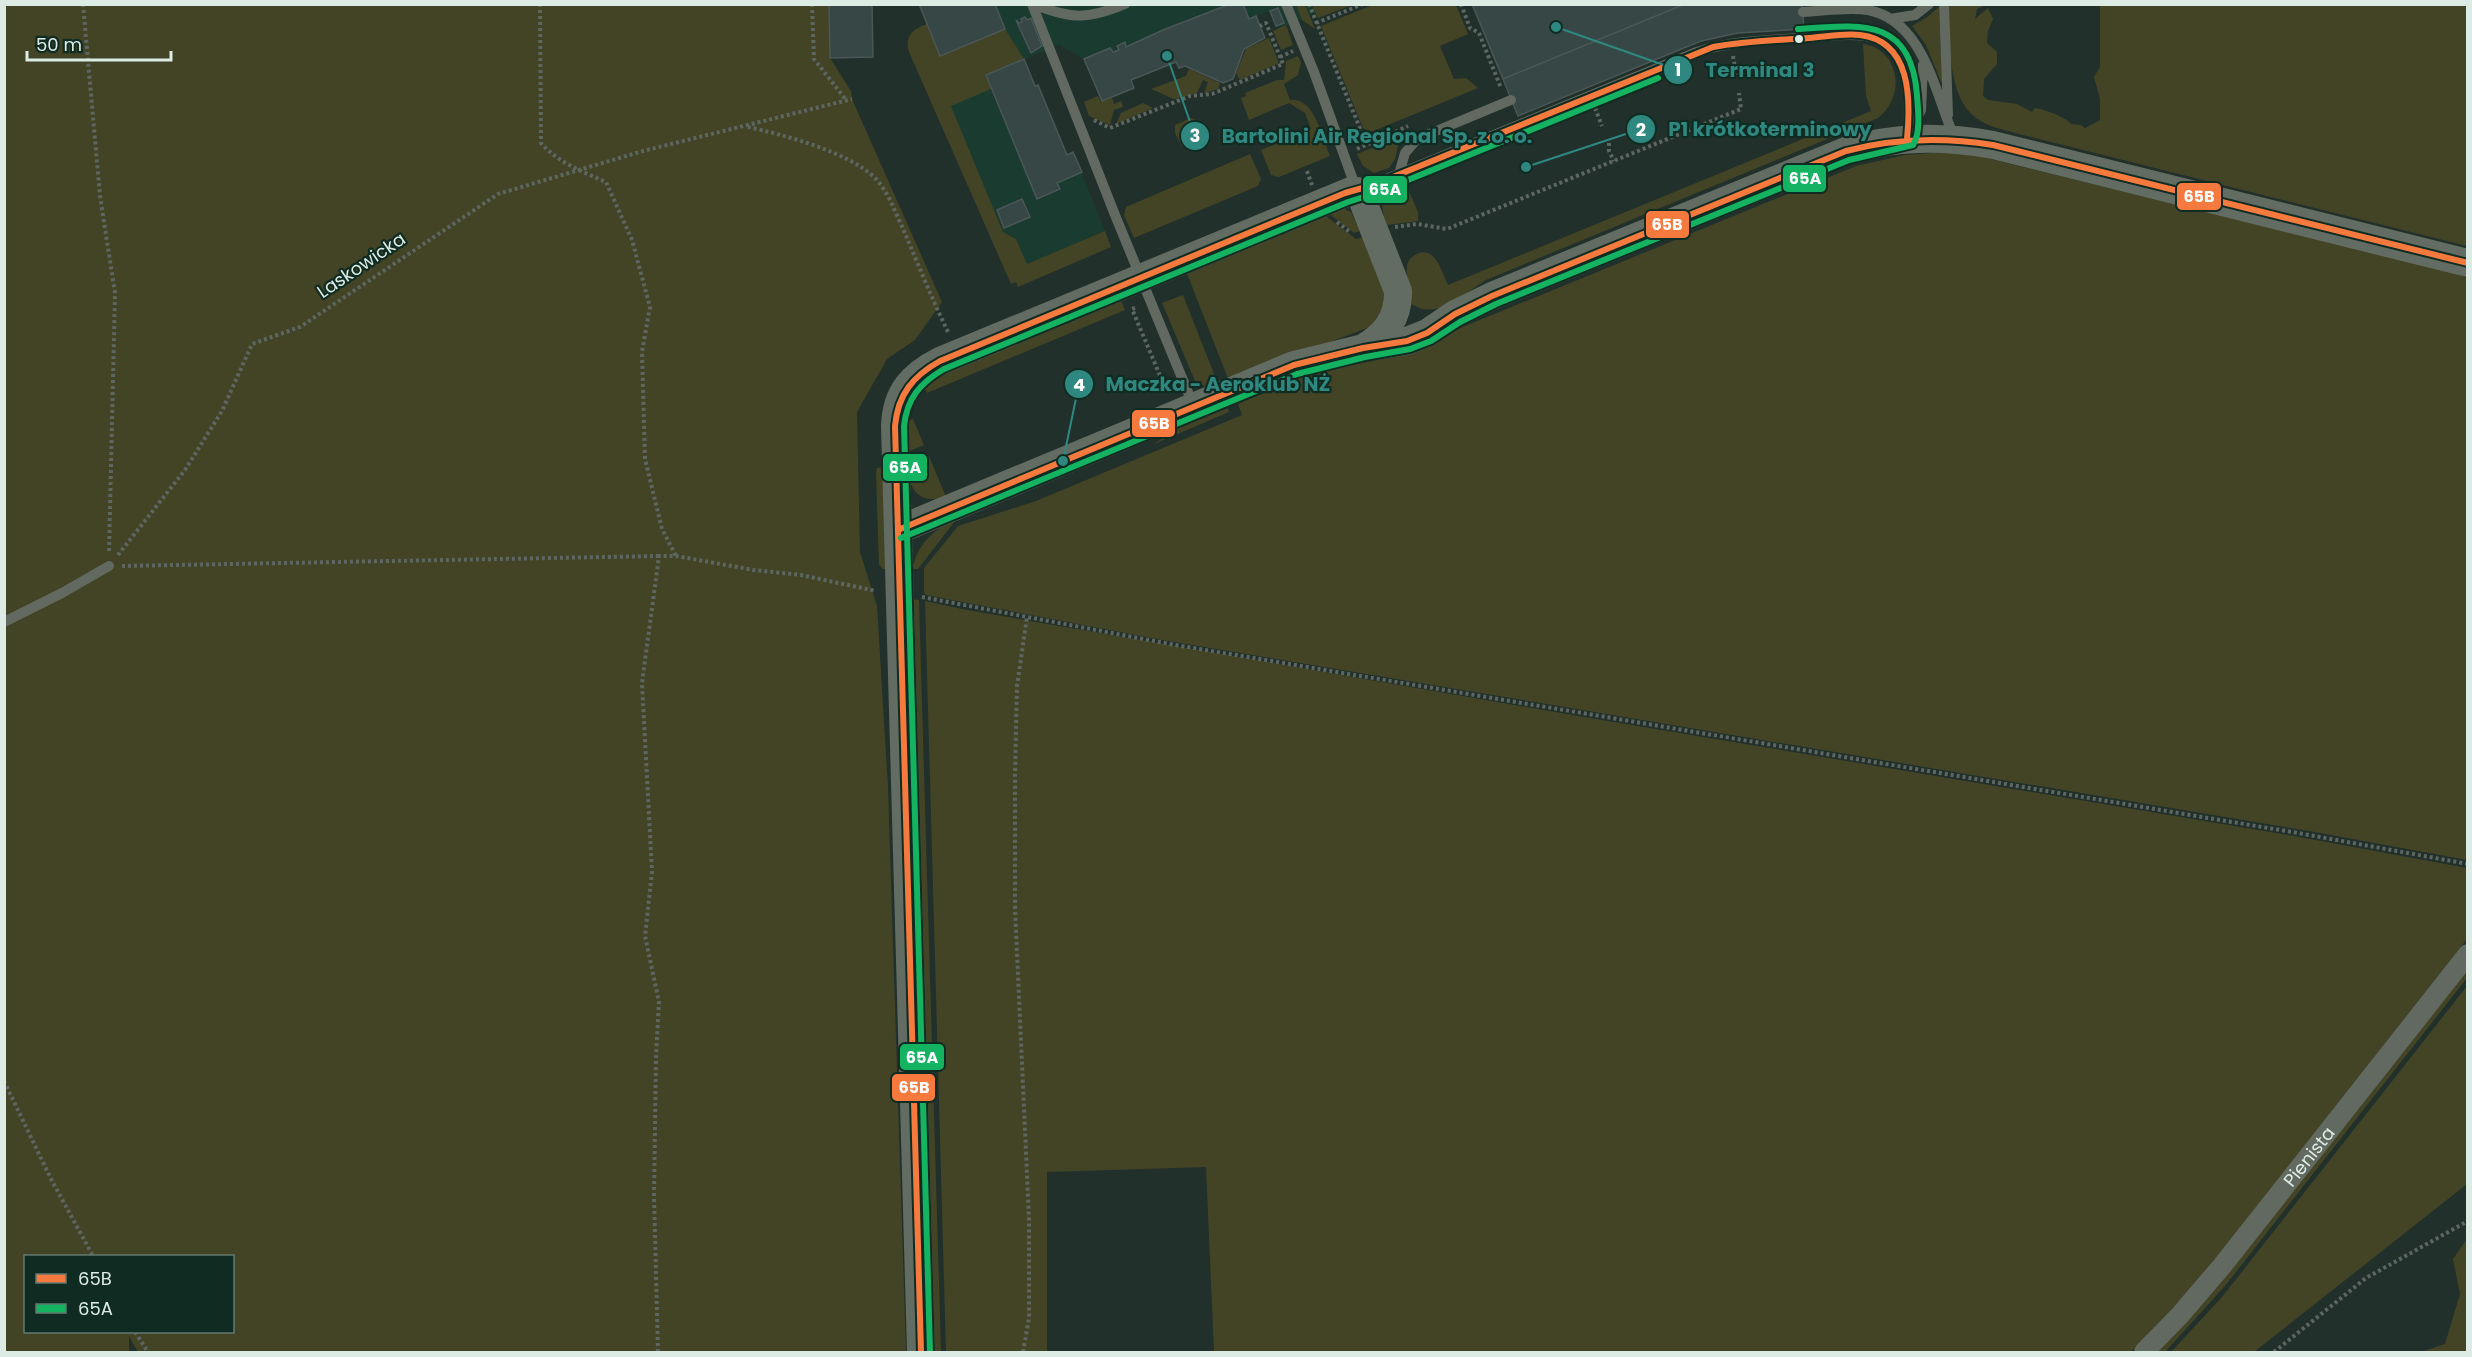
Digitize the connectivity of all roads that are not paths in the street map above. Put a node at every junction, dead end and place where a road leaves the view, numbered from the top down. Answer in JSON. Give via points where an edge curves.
{"nodes":[{"id":1,"x":1032,"y":4,"type":"edge"},
{"id":2,"x":1125,"y":4,"type":"edge"},
{"id":3,"x":1287,"y":4,"type":"edge"},
{"id":4,"x":1929,"y":4,"type":"edge"},
{"id":5,"x":1944,"y":4,"type":"edge"},
{"id":6,"x":1803,"y":12,"type":"dead end"},
{"id":7,"x":1890,"y":19,"type":"junction"},
{"id":8,"x":1922,"y":58,"type":"junction"},
{"id":9,"x":1511,"y":100,"type":"dead end"},
{"id":10,"x":1953,"y":132,"type":"junction"},
{"id":11,"x":1907,"y":139,"type":"junction"},
{"id":12,"x":1400,"y":174,"type":"junction"},
{"id":13,"x":1357,"y":191,"type":"junction"},
{"id":14,"x":2468,"y":263,"type":"edge"},
{"id":15,"x":1141,"y":291,"type":"junction"},
{"id":16,"x":1398,"y":300,"type":"junction"},
{"id":17,"x":1455,"y":314,"type":"junction"},
{"id":18,"x":1363,"y":348,"type":"junction"},
{"id":19,"x":1194,"y":407,"type":"junction"},
{"id":20,"x":898,"y":530,"type":"junction"},
{"id":21,"x":109,"y":566,"type":"road end"},
{"id":22,"x":4,"y":622,"type":"edge"},
{"id":23,"x":2468,"y":954,"type":"edge"},
{"id":24,"x":921,"y":1353,"type":"edge"},
{"id":25,"x":2144,"y":1353,"type":"edge"}],
"edges":[{"from":1,"to":2,"type":"lane","via":[[1079,17],[1098,15]]},
{"from":1,"to":15,"type":"lane"},
{"from":3,"to":13,"type":"lane"},
{"from":4,"to":7,"type":"lane","via":[[1916,15]]},
{"from":5,"to":10,"type":"lane"},
{"from":6,"to":7,"type":"lane","via":[[1867,10]]},
{"from":7,"to":8,"type":"lane","via":[[1912,39]]},
{"from":8,"to":10,"type":"lane"},
{"from":8,"to":11,"type":"lane","via":[[1921,110]]},
{"from":9,"to":12,"type":"lane","via":[[1417,139],[1405,153]]},
{"from":10,"to":11,"type":"street"},
{"from":10,"to":14,"type":"street"},
{"from":11,"to":12,"type":"lane","via":[[1909,102],[1904,72],[1893,52],[1876,39],[1856,35],[1746,41],[1697,52]]},
{"from":11,"to":17,"type":"street","via":[[1846,151]]},
{"from":12,"to":13,"type":"lane"},
{"from":13,"to":15,"type":"street","via":[[1345,193]]},
{"from":13,"to":16,"type":"street","via":[[1396,285]]},
{"from":15,"to":19,"type":"lane"},
{"from":15,"to":20,"type":"street","via":[[940,361],[911,380],[895,414]]},
{"from":16,"to":17,"type":"street","via":[[1408,310],[1426,317]]},
{"from":16,"to":18,"type":"street","via":[[1389,326]]},
{"from":17,"to":18,"type":"street","via":[[1407,341]]},
{"from":18,"to":19,"type":"street","via":[[1294,365]]},
{"from":19,"to":20,"type":"street"},
{"from":20,"to":24,"type":"street"},
{"from":21,"to":22,"type":"lane"},
{"from":23,"to":25,"type":"street","name":"Pienista","via":[[2216,1274]]}]}
